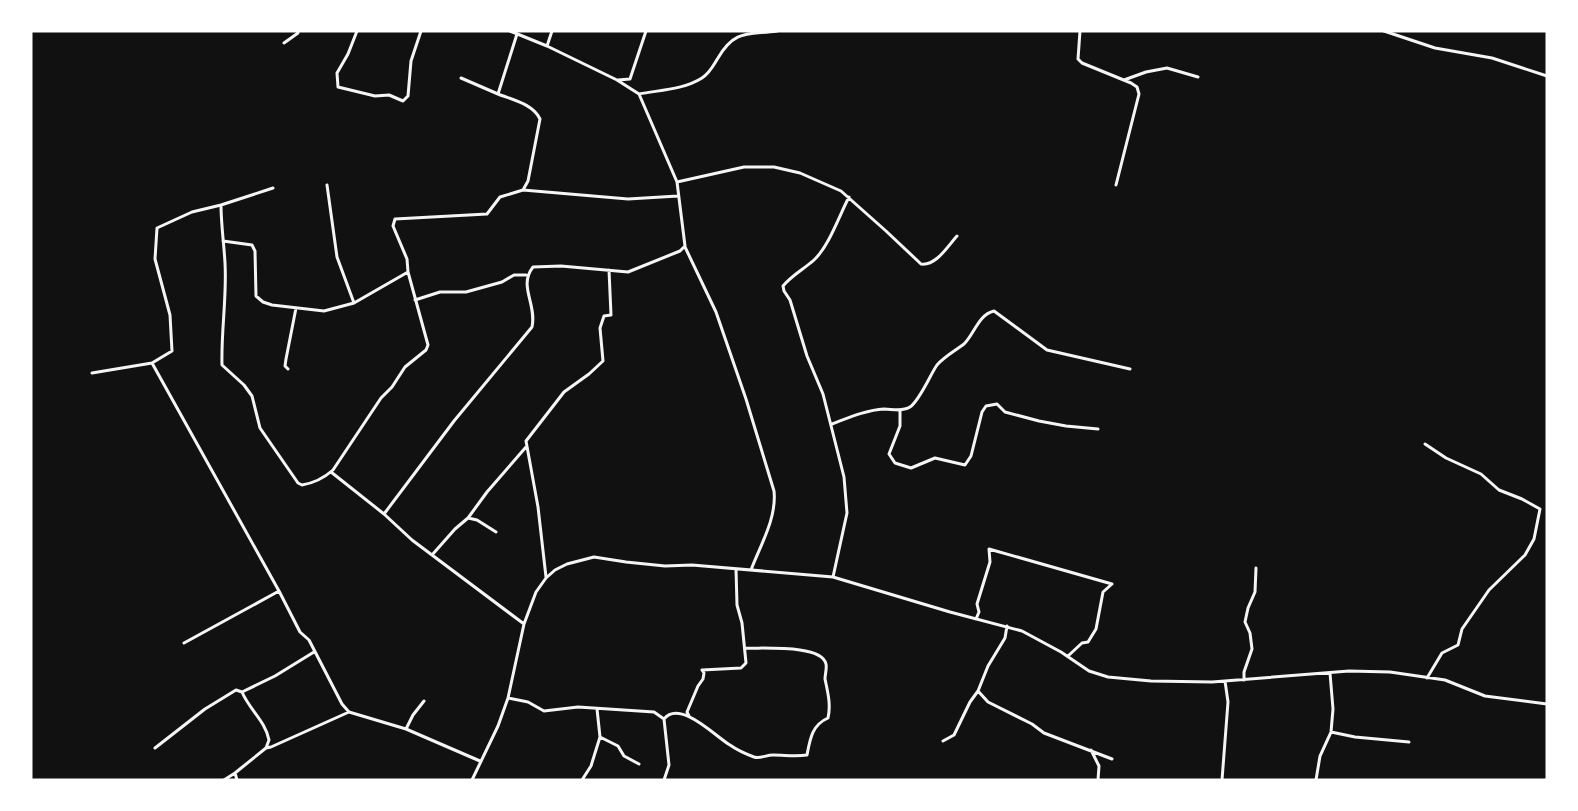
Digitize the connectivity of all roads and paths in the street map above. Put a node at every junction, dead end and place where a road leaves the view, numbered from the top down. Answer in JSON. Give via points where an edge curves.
{"nodes":[{"id":1,"x":297,"y":31,"type":"edge"},
{"id":2,"x":357,"y":31,"type":"edge"},
{"id":3,"x":421,"y":31,"type":"edge"},
{"id":4,"x":510,"y":31,"type":"edge"},
{"id":5,"x":552,"y":31,"type":"edge"},
{"id":6,"x":646,"y":31,"type":"edge"},
{"id":7,"x":777,"y":31,"type":"edge"},
{"id":8,"x":1080,"y":31,"type":"edge"},
{"id":9,"x":1384,"y":31,"type":"edge"},
{"id":10,"x":517,"y":34,"type":"junction"},
{"id":11,"x":284,"y":43,"type":"dead end"},
{"id":12,"x":547,"y":46,"type":"junction"},
{"id":13,"x":1547,"y":76,"type":"edge"},
{"id":14,"x":1198,"y":77,"type":"dead end"},
{"id":15,"x":461,"y":78,"type":"dead end"},
{"id":16,"x":617,"y":80,"type":"junction"},
{"id":17,"x":1124,"y":80,"type":"junction"},
{"id":18,"x":498,"y":94,"type":"junction"},
{"id":19,"x":639,"y":94,"type":"junction"},
{"id":20,"x":677,"y":182,"type":"junction"},
{"id":21,"x":327,"y":185,"type":"dead end"},
{"id":22,"x":1116,"y":185,"type":"dead end"},
{"id":23,"x":273,"y":188,"type":"dead end"},
{"id":24,"x":523,"y":190,"type":"junction"},
{"id":25,"x":678,"y":196,"type":"junction"},
{"id":26,"x":848,"y":197,"type":"junction"},
{"id":27,"x":221,"y":205,"type":"junction"},
{"id":28,"x":957,"y":236,"type":"dead end"},
{"id":29,"x":223,"y":241,"type":"junction"},
{"id":30,"x":684,"y":246,"type":"junction"},
{"id":31,"x":610,"y":270,"type":"junction"},
{"id":32,"x":408,"y":272,"type":"junction"},
{"id":33,"x":526,"y":275,"type":"junction"},
{"id":34,"x":415,"y":300,"type":"junction"},
{"id":35,"x":354,"y":303,"type":"junction"},
{"id":36,"x":296,"y":308,"type":"junction"},
{"id":37,"x":152,"y":363,"type":"junction"},
{"id":38,"x":288,"y":369,"type":"dead end"},
{"id":39,"x":1130,"y":369,"type":"dead end"},
{"id":40,"x":92,"y":373,"type":"dead end"},
{"id":41,"x":900,"y":410,"type":"junction"},
{"id":42,"x":832,"y":424,"type":"junction"},
{"id":43,"x":1098,"y":429,"type":"dead end"},
{"id":44,"x":1425,"y":444,"type":"dead end"},
{"id":45,"x":526,"y":447,"type":"junction"},
{"id":46,"x":331,"y":472,"type":"junction"},
{"id":47,"x":384,"y":514,"type":"junction"},
{"id":48,"x":468,"y":518,"type":"junction"},
{"id":49,"x":496,"y":532,"type":"dead end"},
{"id":50,"x":432,"y":555,"type":"junction"},
{"id":51,"x":1256,"y":568,"type":"dead end"},
{"id":52,"x":736,"y":569,"type":"junction"},
{"id":53,"x":751,"y":570,"type":"junction"},
{"id":54,"x":833,"y":577,"type":"junction"},
{"id":55,"x":546,"y":578,"type":"junction"},
{"id":56,"x":278,"y":591,"type":"junction"},
{"id":57,"x":976,"y":618,"type":"junction"},
{"id":58,"x":524,"y":624,"type":"junction"},
{"id":59,"x":1007,"y":626,"type":"junction"},
{"id":60,"x":184,"y":643,"type":"dead end"},
{"id":61,"x":745,"y":648,"type":"junction"},
{"id":62,"x":314,"y":652,"type":"junction"},
{"id":63,"x":1068,"y":656,"type":"junction"},
{"id":64,"x":1330,"y":673,"type":"junction"},
{"id":65,"x":1428,"y":678,"type":"junction"},
{"id":66,"x":1244,"y":680,"type":"junction"},
{"id":67,"x":1225,"y":681,"type":"junction"},
{"id":68,"x":978,"y":691,"type":"junction"},
{"id":69,"x":242,"y":692,"type":"junction"},
{"id":70,"x":508,"y":698,"type":"junction"},
{"id":71,"x":424,"y":701,"type":"dead end"},
{"id":72,"x":1547,"y":704,"type":"edge"},
{"id":73,"x":597,"y":709,"type":"junction"},
{"id":74,"x":349,"y":712,"type":"junction"},
{"id":75,"x":689,"y":716,"type":"junction"},
{"id":76,"x":664,"y":719,"type":"junction"},
{"id":77,"x":406,"y":729,"type":"junction"},
{"id":78,"x":1331,"y":732,"type":"junction"},
{"id":79,"x":600,"y":737,"type":"junction"},
{"id":80,"x":943,"y":741,"type":"dead end"},
{"id":81,"x":1409,"y":742,"type":"dead end"},
{"id":82,"x":155,"y":748,"type":"dead end"},
{"id":83,"x":266,"y":748,"type":"junction"},
{"id":84,"x":1091,"y":750,"type":"junction"},
{"id":85,"x":1112,"y":758,"type":"dead end"},
{"id":86,"x":480,"y":762,"type":"junction"},
{"id":87,"x":639,"y":764,"type":"dead end"},
{"id":88,"x":235,"y":773,"type":"junction"},
{"id":89,"x":224,"y":780,"type":"edge"},
{"id":90,"x":237,"y":780,"type":"edge"},
{"id":91,"x":472,"y":780,"type":"edge"},
{"id":92,"x":582,"y":780,"type":"edge"},
{"id":93,"x":664,"y":780,"type":"edge"},
{"id":94,"x":1098,"y":780,"type":"edge"},
{"id":95,"x":1222,"y":780,"type":"edge"},
{"id":96,"x":1316,"y":780,"type":"edge"}],
"edges":[{"from":1,"to":11,"type":"street"},
{"from":2,"to":3,"type":"street","via":[[337,73],[338,87],[375,96],[389,94],[403,101],[408,96],[411,61]]},
{"from":4,"to":10,"type":"street"},
{"from":5,"to":12,"type":"street"},
{"from":6,"to":16,"type":"street","via":[[630,79]]},
{"from":7,"to":19,"type":"street","via":[[752,33],[734,39],[726,45],[710,72],[700,80],[664,91]]},
{"from":8,"to":17,"type":"street","via":[[1078,59]]},
{"from":9,"to":13,"type":"street","via":[[1435,48],[1492,58]]},
{"from":10,"to":12,"type":"street"},
{"from":10,"to":18,"type":"street"},
{"from":12,"to":16,"type":"street"},
{"from":14,"to":17,"type":"street","via":[[1167,68]]},
{"from":15,"to":18,"type":"street"},
{"from":16,"to":19,"type":"street"},
{"from":17,"to":22,"type":"street","via":[[1137,87],[1139,94]]},
{"from":18,"to":24,"type":"street","via":[[532,108],[540,119],[528,181]]},
{"from":19,"to":20,"type":"street"},
{"from":20,"to":25,"type":"street"},
{"from":20,"to":26,"type":"street","via":[[744,167],[774,167],[800,173]]},
{"from":21,"to":35,"type":"street","via":[[337,257]]},
{"from":23,"to":27,"type":"street"},
{"from":24,"to":25,"type":"street","via":[[628,199]]},
{"from":24,"to":32,"type":"street","via":[[500,197],[487,214],[395,219],[393,226],[407,259]]},
{"from":25,"to":30,"type":"street"},
{"from":26,"to":28,"type":"street","via":[[921,264],[933,262]]},
{"from":26,"to":42,"type":"street","via":[[815,259],[783,286]]},
{"from":27,"to":29,"type":"street"},
{"from":27,"to":37,"type":"street","via":[[192,212],[157,228],[155,260],[170,315],[172,351]]},
{"from":29,"to":36,"type":"street","via":[[252,245],[255,251],[256,296],[262,302]]},
{"from":29,"to":46,"type":"street","via":[[222,365],[252,396],[260,428],[298,483],[308,484]]},
{"from":30,"to":31,"type":"street","via":[[680,251],[628,272]]},
{"from":30,"to":53,"type":"street","via":[[716,312],[774,491],[776,502]]},
{"from":31,"to":33,"type":"street","via":[[546,266],[533,267]]},
{"from":31,"to":45,"type":"street","via":[[612,315],[604,316],[600,328],[603,360],[564,392],[526,441]]},
{"from":32,"to":34,"type":"street"},
{"from":32,"to":35,"type":"street"},
{"from":33,"to":34,"type":"street","via":[[514,275],[502,282],[466,292],[440,292]]},
{"from":33,"to":47,"type":"street","via":[[533,310],[532,327]]},
{"from":34,"to":46,"type":"street","via":[[428,345],[426,350],[405,367]]},
{"from":35,"to":36,"type":"street","via":[[324,311]]},
{"from":36,"to":38,"type":"street","via":[[285,366]]},
{"from":37,"to":40,"type":"street"},
{"from":37,"to":56,"type":"street"},
{"from":39,"to":41,"type":"street","via":[[1047,350],[994,311],[988,312],[964,344],[937,365],[910,407]]},
{"from":41,"to":42,"type":"street","via":[[882,409]]},
{"from":41,"to":43,"type":"street","via":[[900,426],[889,454],[895,463],[911,468],[935,458],[965,465],[971,456],[986,406],[997,404],[1005,412],[1039,421]]},
{"from":42,"to":54,"type":"street","via":[[844,477],[847,513]]},
{"from":44,"to":65,"type":"street","via":[[1481,474],[1499,490],[1540,509],[1534,539],[1525,555],[1489,590],[1462,629],[1458,645],[1442,653]]},
{"from":45,"to":48,"type":"street"},
{"from":45,"to":55,"type":"street","via":[[538,507]]},
{"from":46,"to":47,"type":"street"},
{"from":47,"to":50,"type":"street"},
{"from":48,"to":49,"type":"street"},
{"from":48,"to":50,"type":"street"},
{"from":50,"to":58,"type":"street"},
{"from":51,"to":66,"type":"street","via":[[1254,592],[1245,622],[1252,649]]},
{"from":52,"to":53,"type":"street"},
{"from":52,"to":55,"type":"street","via":[[665,566],[594,557],[567,564]]},
{"from":52,"to":61,"type":"street","via":[[737,605]]},
{"from":53,"to":54,"type":"street"},
{"from":54,"to":57,"type":"street"},
{"from":55,"to":58,"type":"street","via":[[536,592]]},
{"from":56,"to":60,"type":"street"},
{"from":56,"to":62,"type":"street"},
{"from":57,"to":59,"type":"street"},
{"from":57,"to":63,"type":"street","via":[[990,562],[989,549],[1112,584],[1103,592],[1096,629],[1088,642],[1082,642]]},
{"from":58,"to":70,"type":"street"},
{"from":59,"to":63,"type":"street"},
{"from":59,"to":68,"type":"street","via":[[1005,638]]},
{"from":61,"to":75,"type":"street","via":[[746,663],[741,668],[702,670],[703,679],[687,712]]},
{"from":61,"to":75,"type":"street","via":[[811,651],[826,663],[830,709],[828,718],[814,728],[807,755],[757,758],[730,746]]},
{"from":62,"to":69,"type":"street"},
{"from":62,"to":74,"type":"street"},
{"from":63,"to":67,"type":"street","via":[[1089,671],[1108,677],[1151,681]]},
{"from":64,"to":65,"type":"street","via":[[1390,672]]},
{"from":64,"to":66,"type":"street"},
{"from":64,"to":78,"type":"street"},
{"from":65,"to":72,"type":"street","via":[[1445,680],[1485,696]]},
{"from":66,"to":67,"type":"street"},
{"from":67,"to":95,"type":"street","via":[[1228,702]]},
{"from":68,"to":80,"type":"street","via":[[954,735]]},
{"from":68,"to":84,"type":"street","via":[[988,702],[1044,733]]},
{"from":69,"to":82,"type":"street","via":[[236,690],[205,709]]},
{"from":69,"to":83,"type":"street","via":[[263,723],[269,740]]},
{"from":70,"to":73,"type":"street","via":[[528,702],[544,711],[578,707]]},
{"from":70,"to":86,"type":"street"},
{"from":71,"to":77,"type":"street"},
{"from":73,"to":76,"type":"street","via":[[654,712]]},
{"from":73,"to":79,"type":"street"},
{"from":74,"to":77,"type":"street"},
{"from":74,"to":83,"type":"street"},
{"from":75,"to":76,"type":"street","via":[[677,713]]},
{"from":76,"to":93,"type":"street","via":[[669,765]]},
{"from":77,"to":86,"type":"street"},
{"from":78,"to":81,"type":"street","via":[[1355,738]]},
{"from":78,"to":96,"type":"street","via":[[1320,756]]},
{"from":79,"to":87,"type":"street","via":[[618,746],[624,756]]},
{"from":79,"to":92,"type":"street","via":[[591,766]]},
{"from":83,"to":88,"type":"street"},
{"from":84,"to":85,"type":"street"},
{"from":84,"to":94,"type":"street","via":[[1099,766]]},
{"from":86,"to":91,"type":"street"},
{"from":88,"to":89,"type":"street"},
{"from":88,"to":90,"type":"street"}]}
